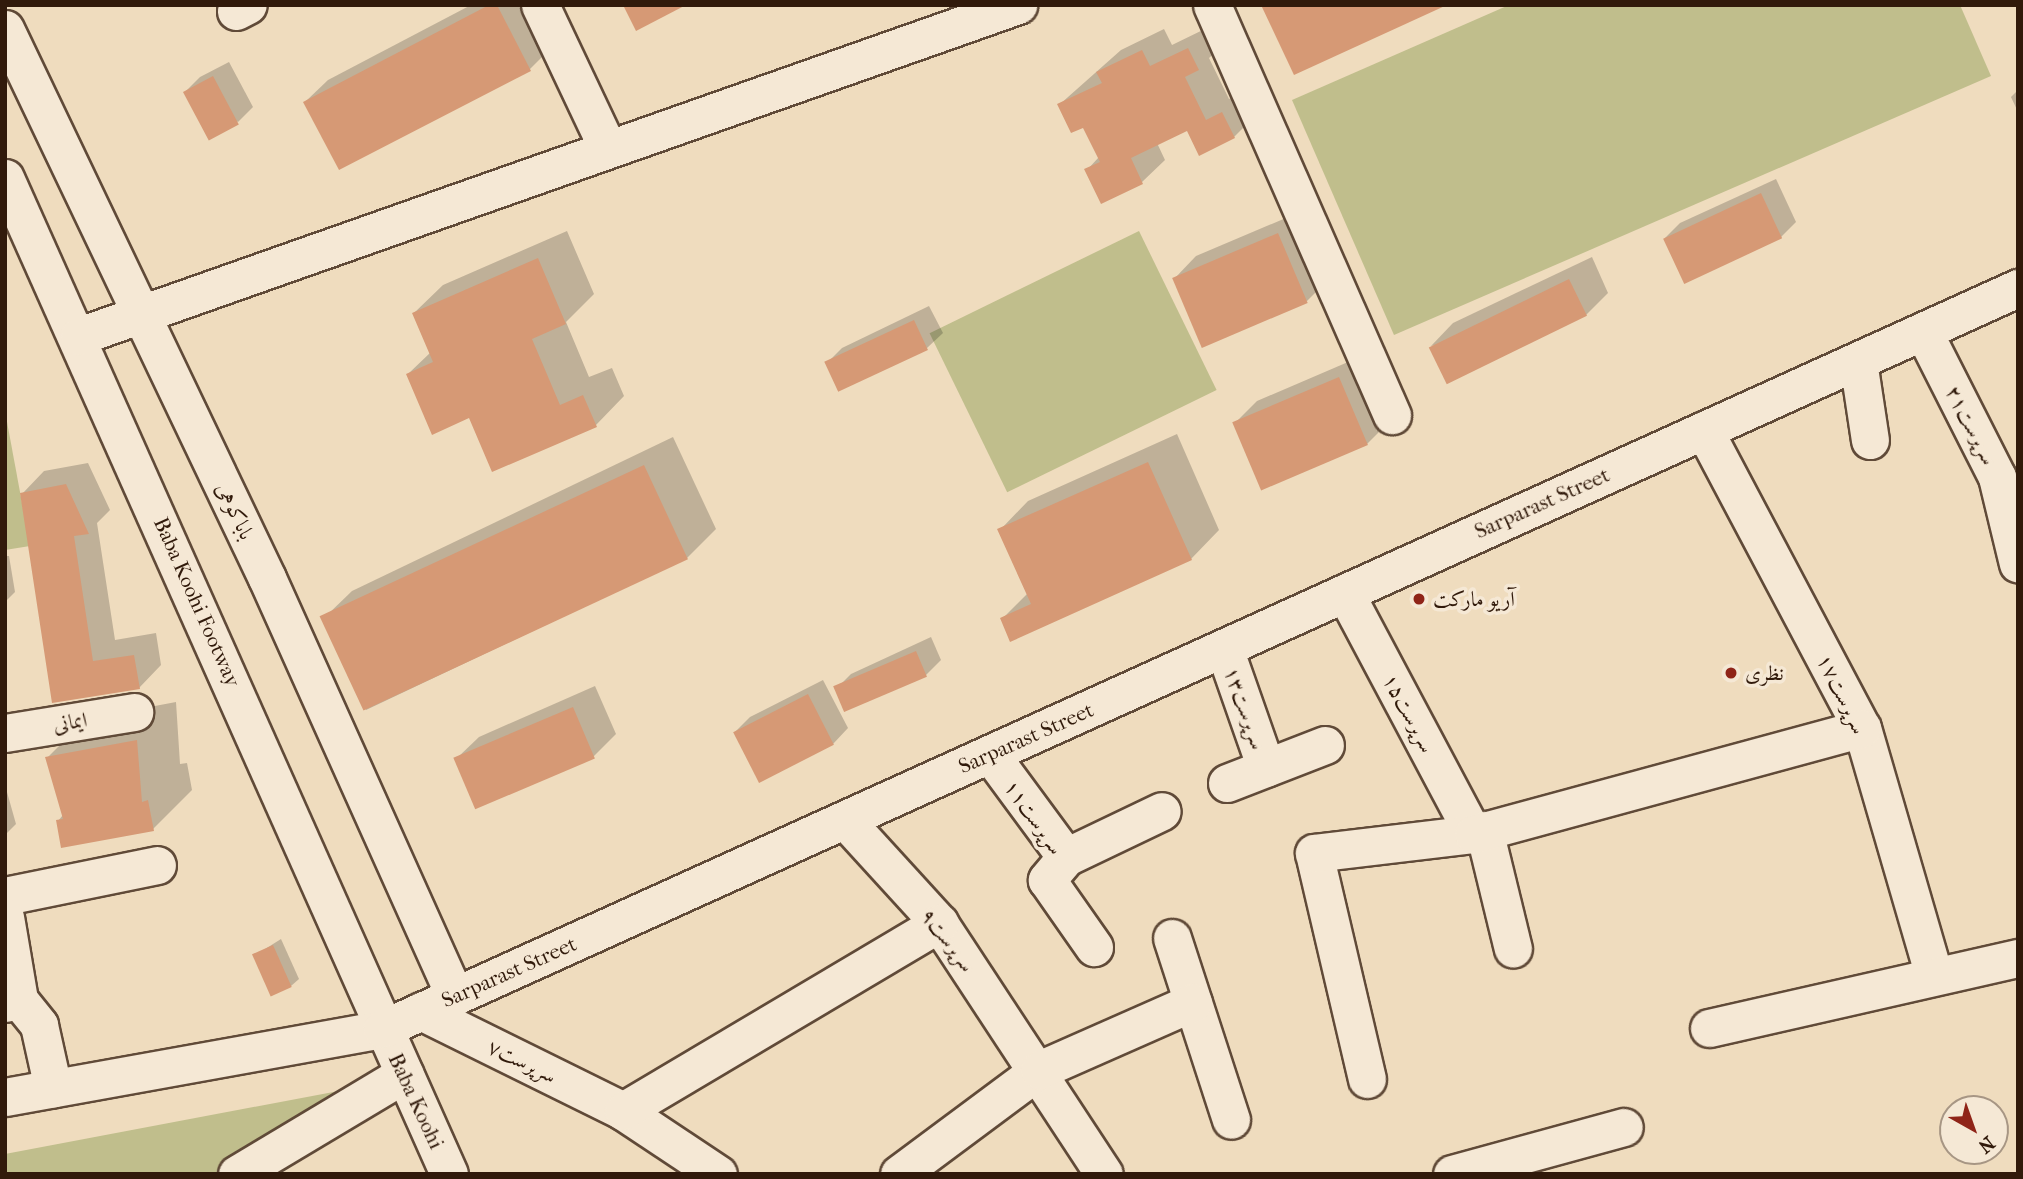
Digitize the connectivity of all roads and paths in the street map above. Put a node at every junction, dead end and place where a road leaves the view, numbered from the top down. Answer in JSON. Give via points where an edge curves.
{"nodes":[{"id":1,"x":540,"y":5,"type":"edge"},
{"id":2,"x":1018,"y":5,"type":"edge"},
{"id":3,"x":1212,"y":5,"type":"edge"},
{"id":4,"x":5,"y":29,"type":"edge"},
{"id":5,"x":608,"y":149,"type":"junction"},
{"id":6,"x":5,"y":178,"type":"edge"},
{"id":7,"x":2018,"y":288,"type":"edge"},
{"id":8,"x":1923,"y":331,"type":"junction"},
{"id":9,"x":79,"y":336,"type":"junction"},
{"id":10,"x":1858,"y":361,"type":"junction"},
{"id":11,"x":1392,"y":415,"type":"dead end"},
{"id":12,"x":1704,"y":430,"type":"junction"},
{"id":13,"x":1871,"y":440,"type":"dead end"},
{"id":14,"x":2007,"y":473,"type":"edge"},
{"id":15,"x":2018,"y":564,"type":"edge"},
{"id":16,"x":1345,"y":593,"type":"junction"},
{"id":17,"x":1224,"y":648,"type":"junction"},
{"id":18,"x":134,"y":712,"type":"dead end"},
{"id":19,"x":1861,"y":728,"type":"junction"},
{"id":20,"x":5,"y":733,"type":"edge"},
{"id":21,"x":1325,"y":745,"type":"dead end"},
{"id":22,"x":990,"y":754,"type":"junction"},
{"id":23,"x":1266,"y":768,"type":"junction"},
{"id":24,"x":1227,"y":783,"type":"dead end"},
{"id":25,"x":1162,"y":811,"type":"dead end"},
{"id":26,"x":845,"y":820,"type":"junction"},
{"id":27,"x":1478,"y":832,"type":"junction"},
{"id":28,"x":1066,"y":857,"type":"junction"},
{"id":29,"x":158,"y":865,"type":"dead end"},
{"id":30,"x":5,"y":896,"type":"edge"},
{"id":31,"x":5,"y":917,"type":"edge"},
{"id":32,"x":939,"y":923,"type":"junction"},
{"id":33,"x":1172,"y":939,"type":"dead end"},
{"id":34,"x":1094,"y":947,"type":"dead end"},
{"id":35,"x":1513,"y":949,"type":"dead end"},
{"id":36,"x":2018,"y":958,"type":"edge"},
{"id":37,"x":1934,"y":976,"type":"junction"},
{"id":38,"x":455,"y":997,"type":"junction"},
{"id":39,"x":12,"y":1001,"type":"edge"},
{"id":40,"x":1193,"y":1002,"type":"junction"},
{"id":41,"x":421,"y":1012,"type":"junction"},
{"id":42,"x":1709,"y":1028,"type":"dead end"},
{"id":43,"x":382,"y":1029,"type":"junction"},
{"id":44,"x":1039,"y":1070,"type":"junction"},
{"id":45,"x":404,"y":1074,"type":"junction"},
{"id":46,"x":1367,"y":1079,"type":"dead end"},
{"id":47,"x":53,"y":1088,"type":"junction"},
{"id":48,"x":5,"y":1097,"type":"edge"},
{"id":49,"x":623,"y":1111,"type":"junction"},
{"id":50,"x":1231,"y":1120,"type":"dead end"},
{"id":51,"x":1624,"y":1127,"type":"dead end"},
{"id":52,"x":442,"y":1172,"type":"edge"},
{"id":53,"x":1458,"y":1173,"type":"edge"},
{"id":54,"x":237,"y":1174,"type":"edge"},
{"id":55,"x":718,"y":1174,"type":"edge"},
{"id":56,"x":899,"y":1174,"type":"edge"},
{"id":57,"x":1104,"y":1174,"type":"edge"}],
"edges":[{"from":1,"to":5,"type":"street"},
{"from":2,"to":5,"type":"street"},
{"from":3,"to":11,"type":"street"},
{"from":4,"to":38,"type":"street","name":"باباکوهی","via":[[267,578]]},
{"from":5,"to":9,"type":"street"},
{"from":6,"to":9,"type":"street","name":"Baba Koohi Footway"},
{"from":7,"to":8,"type":"street","name":"Sarparast Street"},
{"from":8,"to":10,"type":"street","name":"Sarparast Street"},
{"from":8,"to":14,"type":"street","name":"سرپرست۲۱"},
{"from":9,"to":43,"type":"street","name":"Baba Koohi Footway","via":[[295,820]]},
{"from":10,"to":12,"type":"street","name":"Sarparast Street"},
{"from":10,"to":13,"type":"street"},
{"from":12,"to":16,"type":"street","name":"Sarparast Street"},
{"from":12,"to":19,"type":"street","name":"سرپرست۱۷"},
{"from":14,"to":15,"type":"street","name":"سرپرست۲۱"},
{"from":16,"to":17,"type":"street","name":"Sarparast Street"},
{"from":16,"to":27,"type":"street","name":"سرپرست۱۵"},
{"from":17,"to":22,"type":"street","name":"Sarparast Street"},
{"from":17,"to":23,"type":"street","name":"سرپرست۱۳"},
{"from":18,"to":20,"type":"street","name":"ایمانی"},
{"from":19,"to":27,"type":"street"},
{"from":19,"to":37,"type":"street","name":"سرپرست۱۷"},
{"from":21,"to":23,"type":"street"},
{"from":22,"to":26,"type":"street","name":"Sarparast Street"},
{"from":22,"to":28,"type":"street","name":"سرپرست۱۱"},
{"from":23,"to":24,"type":"street"},
{"from":25,"to":28,"type":"street"},
{"from":26,"to":32,"type":"street","name":"سرپرست۹"},
{"from":26,"to":38,"type":"street","name":"Sarparast Street"},
{"from":27,"to":35,"type":"street","name":"سرپرست۱۵"},
{"from":27,"to":46,"type":"street","via":[[1314,853]]},
{"from":28,"to":34,"type":"street","name":"سرپرست۱۱","via":[[1046,880]]},
{"from":29,"to":30,"type":"street"},
{"from":31,"to":39,"type":"street"},
{"from":32,"to":44,"type":"street","name":"سرپرست۹"},
{"from":32,"to":49,"type":"street"},
{"from":33,"to":40,"type":"street"},
{"from":36,"to":37,"type":"street"},
{"from":37,"to":42,"type":"street"},
{"from":38,"to":41,"type":"street","name":"Sarparast Street"},
{"from":39,"to":47,"type":"street","via":[[39,1025]]},
{"from":40,"to":44,"type":"street"},
{"from":40,"to":50,"type":"street"},
{"from":41,"to":43,"type":"street","name":"Sarparast Street"},
{"from":41,"to":49,"type":"street","name":"سرپرست۷"},
{"from":43,"to":45,"type":"street","name":"Baba Koohi"},
{"from":43,"to":47,"type":"street","name":"Sarparast Street"},
{"from":44,"to":56,"type":"street"},
{"from":44,"to":57,"type":"street","name":"سرپرست۹"},
{"from":45,"to":52,"type":"street","name":"Baba Koohi"},
{"from":45,"to":54,"type":"street"},
{"from":47,"to":48,"type":"street","name":"Sarparast Street"},
{"from":49,"to":55,"type":"street","name":"سرپرست۷"},
{"from":51,"to":53,"type":"street"}]}
